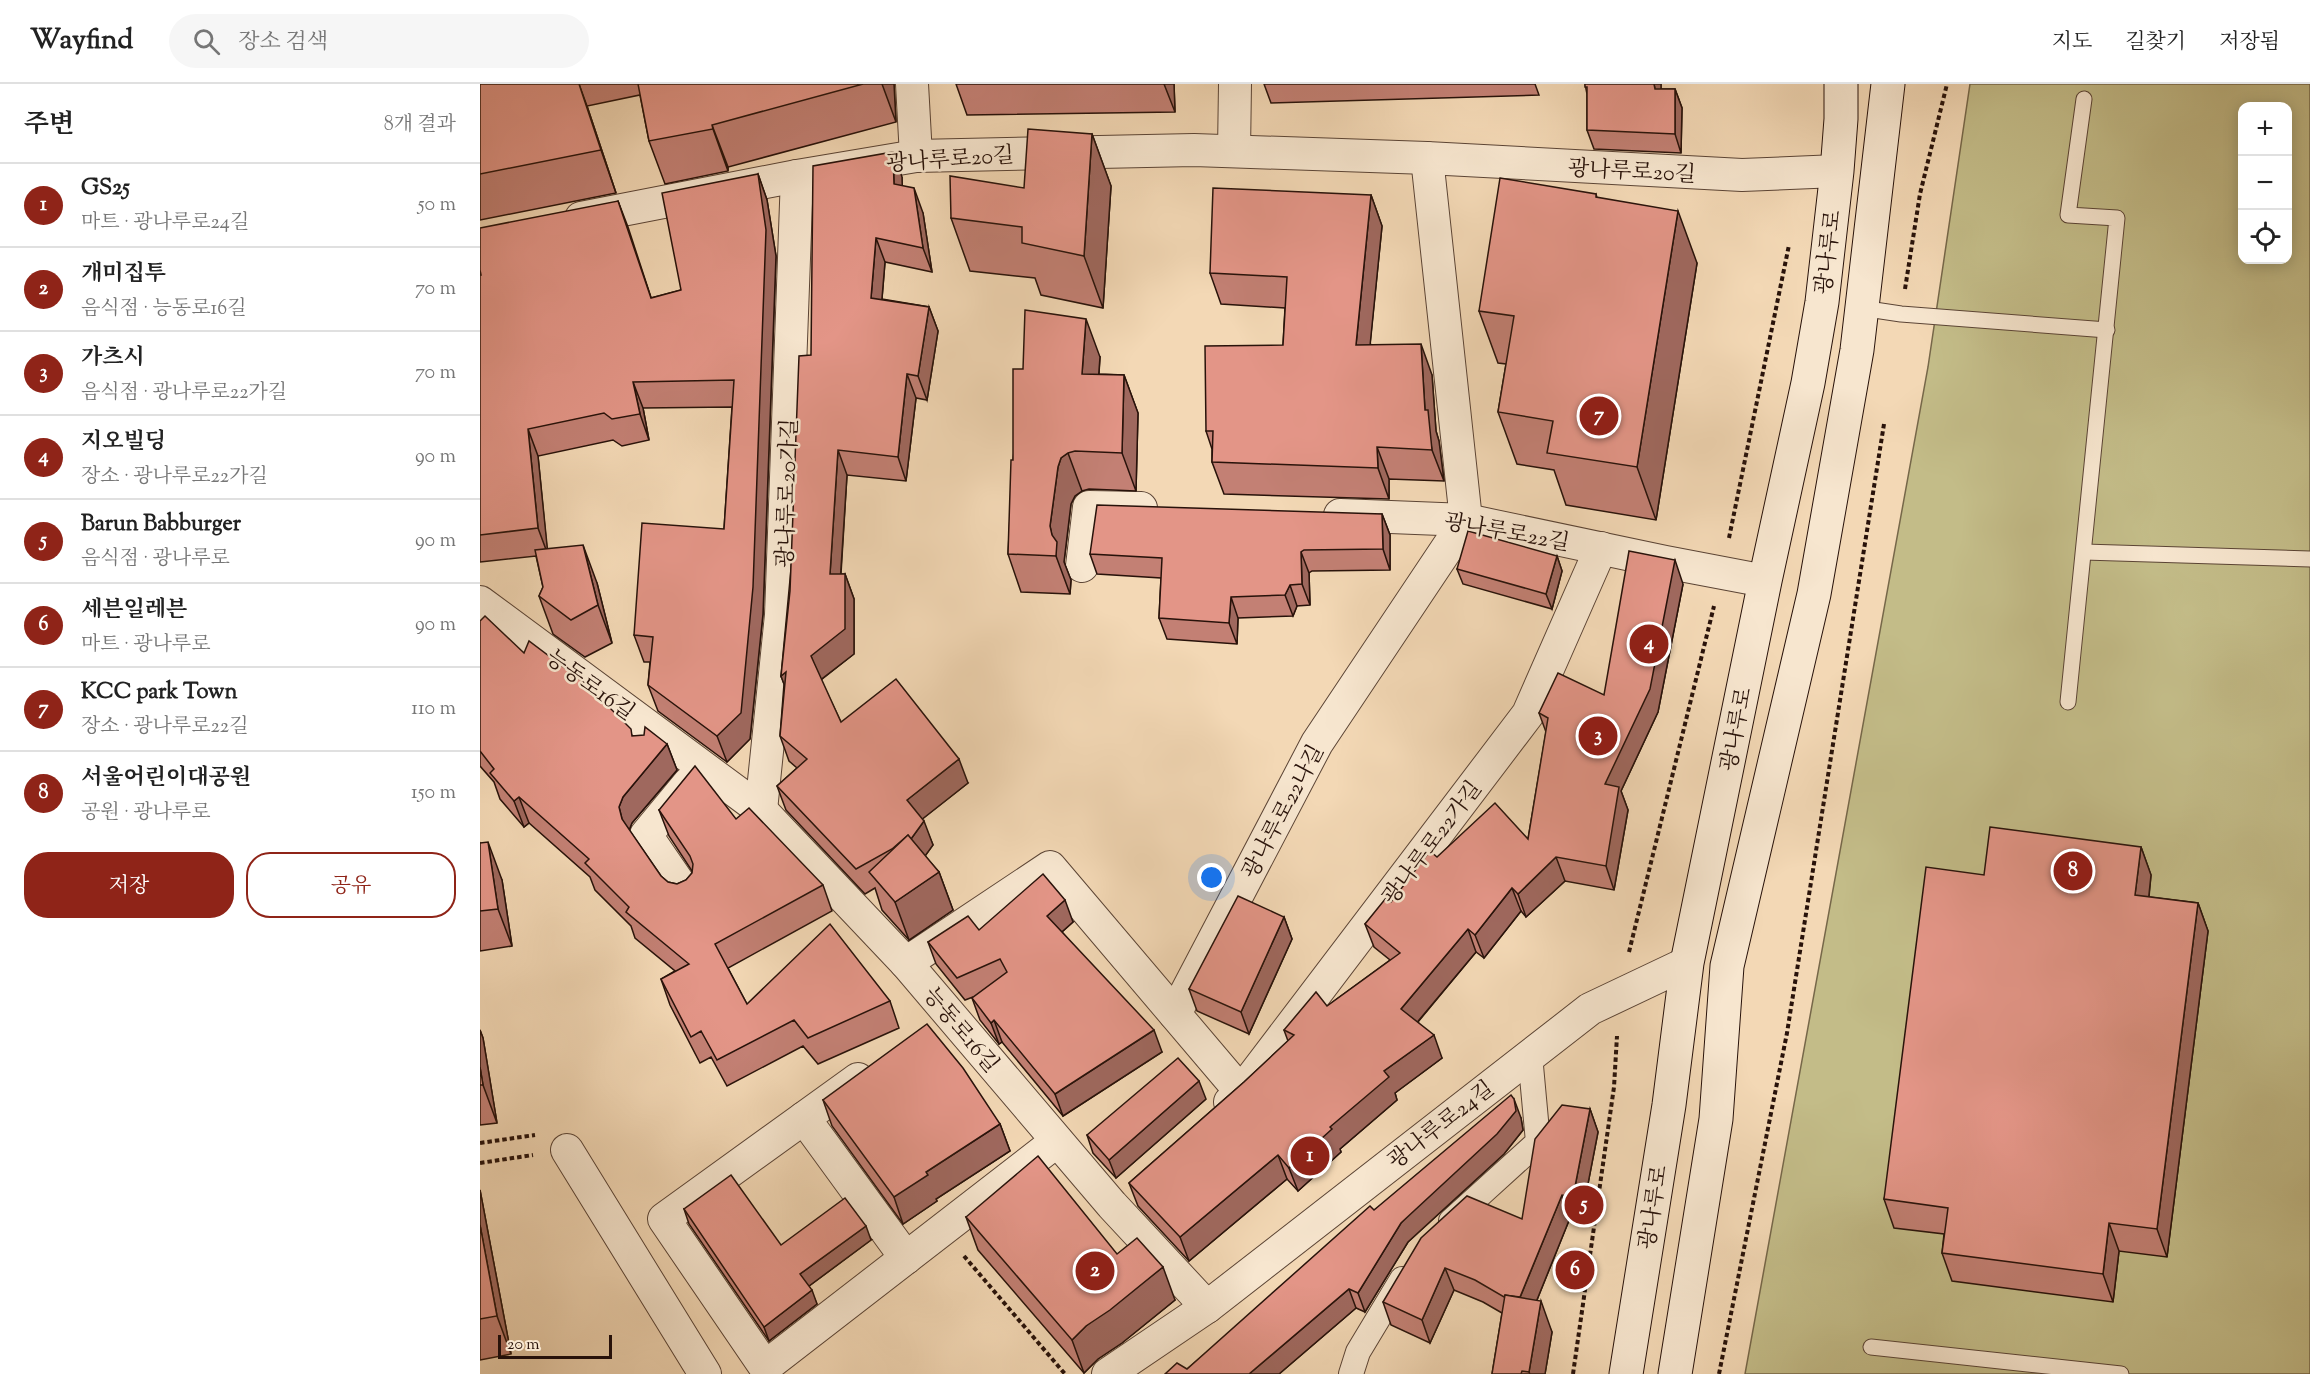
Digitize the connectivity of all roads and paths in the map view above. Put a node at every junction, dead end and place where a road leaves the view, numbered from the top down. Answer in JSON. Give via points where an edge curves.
{"nodes":[{"id":1,"x":912,"y":84,"type":"edge"},
{"id":2,"x":1235,"y":84,"type":"edge"},
{"id":3,"x":1841,"y":84,"type":"edge"},
{"id":4,"x":1888,"y":84,"type":"edge"},
{"id":5,"x":1947,"y":84,"type":"edge"},
{"id":6,"x":2084,"y":99,"type":"dead end"},
{"id":7,"x":1234,"y":151,"type":"junction"},
{"id":8,"x":916,"y":156,"type":"junction"},
{"id":9,"x":1427,"y":159,"type":"junction"},
{"id":10,"x":1837,"y":171,"type":"junction"},
{"id":11,"x":797,"y":176,"type":"junction"},
{"id":12,"x":550,"y":224,"type":"edge"},
{"id":13,"x":1790,"y":241,"type":"dead end"},
{"id":14,"x":1861,"y":308,"type":"junction"},
{"id":15,"x":1901,"y":314,"type":"junction"},
{"id":16,"x":2107,"y":330,"type":"junction"},
{"id":17,"x":1884,"y":420,"type":"dead end"},
{"id":18,"x":1167,"y":509,"type":"edge"},
{"id":19,"x":1317,"y":514,"type":"edge"},
{"id":20,"x":1466,"y":520,"type":"junction"},
{"id":21,"x":1601,"y":548,"type":"junction"},
{"id":22,"x":2084,"y":552,"type":"junction"},
{"id":23,"x":2310,"y":559,"type":"edge"},
{"id":24,"x":1082,"y":566,"type":"dead end"},
{"id":25,"x":1722,"y":573,"type":"junction"},
{"id":26,"x":1765,"y":581,"type":"junction"},
{"id":27,"x":480,"y":602,"type":"edge"},
{"id":28,"x":2068,"y":702,"type":"dead end"},
{"id":29,"x":703,"y":767,"type":"junction"},
{"id":30,"x":761,"y":810,"type":"junction"},
{"id":31,"x":685,"y":892,"type":"edge"},
{"id":32,"x":906,"y":963,"type":"junction"},
{"id":33,"x":1688,"y":963,"type":"junction"},
{"id":34,"x":1727,"y":966,"type":"junction"},
{"id":35,"x":1619,"y":996,"type":"junction"},
{"id":36,"x":1175,"y":1014,"type":"junction"},
{"id":37,"x":1530,"y":1055,"type":"junction"},
{"id":38,"x":881,"y":1063,"type":"edge"},
{"id":39,"x":1241,"y":1092,"type":"junction"},
{"id":40,"x":804,"y":1118,"type":"junction"},
{"id":41,"x":1207,"y":1122,"type":"edge"},
{"id":42,"x":1057,"y":1141,"type":"junction"},
{"id":43,"x":555,"y":1142,"type":"junction"},
{"id":44,"x":480,"y":1143,"type":"edge"},
{"id":45,"x":480,"y":1163,"type":"edge"},
{"id":46,"x":942,"y":1230,"type":"junction"},
{"id":47,"x":1435,"y":1236,"type":"edge"},
{"id":48,"x":906,"y":1258,"type":"junction"},
{"id":49,"x":1412,"y":1262,"type":"edge"},
{"id":50,"x":1206,"y":1307,"type":"junction"},
{"id":51,"x":1871,"y":1347,"type":"dead end"},
{"id":52,"x":705,"y":1374,"type":"edge"},
{"id":53,"x":1065,"y":1374,"type":"edge"},
{"id":54,"x":1108,"y":1374,"type":"edge"},
{"id":55,"x":1351,"y":1374,"type":"edge"},
{"id":56,"x":1573,"y":1374,"type":"edge"},
{"id":57,"x":1626,"y":1374,"type":"edge"},
{"id":58,"x":1675,"y":1374,"type":"edge"},
{"id":59,"x":1719,"y":1374,"type":"edge"},
{"id":60,"x":2121,"y":1374,"type":"edge"}],
"edges":[{"from":1,"to":8,"type":"street"},
{"from":2,"to":7,"type":"street"},
{"from":3,"to":10,"type":"main road","name":"광나루로"},
{"from":4,"to":14,"type":"main road","name":"광나루로"},
{"from":5,"to":15,"type":"path","via":[[1920,194]]},
{"from":6,"to":16,"type":"lane","via":[[2068,215],[2117,218]]},
{"from":7,"to":8,"type":"street","name":"광나루로20길"},
{"from":7,"to":9,"type":"street","name":"광나루로20길"},
{"from":8,"to":11,"type":"street","name":"광나루로20길"},
{"from":9,"to":10,"type":"street","name":"광나루로20길","via":[[1742,176]]},
{"from":9,"to":20,"type":"street"},
{"from":10,"to":26,"type":"main road","name":"광나루로","via":[[1808,383]]},
{"from":11,"to":12,"type":"street","name":"광나루로20길"},
{"from":11,"to":30,"type":"street","name":"광나루로20가길","via":[[781,615]]},
{"from":13,"to":25,"type":"path"},
{"from":14,"to":15,"type":"lane"},
{"from":14,"to":34,"type":"main road","name":"광나루로","via":[[1814,594]]},
{"from":15,"to":16,"type":"lane"},
{"from":16,"to":22,"type":"lane"},
{"from":17,"to":59,"type":"path","via":[[1787,1033]]},
{"from":18,"to":24,"type":"street","via":[[1089,507]]},
{"from":19,"to":20,"type":"street","name":"광나루로22길"},
{"from":20,"to":21,"type":"street","name":"광나루로22길"},
{"from":20,"to":36,"type":"street","name":"광나루로22나길","via":[[1317,743]]},
{"from":21,"to":25,"type":"street","name":"광나루로22길"},
{"from":21,"to":39,"type":"street","name":"광나루로22가길","via":[[1528,714]]},
{"from":22,"to":23,"type":"lane"},
{"from":22,"to":28,"type":"lane"},
{"from":25,"to":26,"type":"street","name":"광나루로22길"},
{"from":25,"to":35,"type":"path"},
{"from":26,"to":33,"type":"main road","name":"광나루로"},
{"from":27,"to":29,"type":"street","name":"능동로16길"},
{"from":29,"to":30,"type":"street","name":"능동로16길"},
{"from":29,"to":31,"type":"street","via":[[646,835]]},
{"from":30,"to":32,"type":"street","name":"능동로16길"},
{"from":32,"to":36,"type":"street","via":[[1050,867]]},
{"from":32,"to":42,"type":"street","name":"능동로16길","via":[[939,1021]]},
{"from":33,"to":34,"type":"main road"},
{"from":33,"to":35,"type":"street","name":"광나루로24길"},
{"from":33,"to":57,"type":"main road","name":"광나루로"},
{"from":34,"to":58,"type":"main road","name":"광나루로","via":[[1716,1119]]},
{"from":35,"to":37,"type":"street","name":"광나루로24길","via":[[1590,1009]]},
{"from":35,"to":56,"type":"path","via":[[1614,1087]]},
{"from":36,"to":39,"type":"street"},
{"from":37,"to":47,"type":"street","via":[[1538,1142]]},
{"from":37,"to":50,"type":"street","name":"광나루로24길"},
{"from":38,"to":40,"type":"street"},
{"from":39,"to":41,"type":"street","name":"광나루로22가길"},
{"from":40,"to":48,"type":"street"},
{"from":40,"to":48,"type":"street","via":[[664,1219],[765,1368]]},
{"from":42,"to":46,"type":"street"},
{"from":42,"to":50,"type":"street","name":"능동로16길","via":[[1121,1198]]},
{"from":43,"to":44,"type":"path"},
{"from":43,"to":45,"type":"path"},
{"from":43,"to":52,"type":"street"},
{"from":46,"to":48,"type":"street"},
{"from":46,"to":53,"type":"path"},
{"from":49,"to":55,"type":"street","via":[[1358,1352]]},
{"from":50,"to":54,"type":"street","name":"광나루로24길"},
{"from":51,"to":60,"type":"lane"}]}
